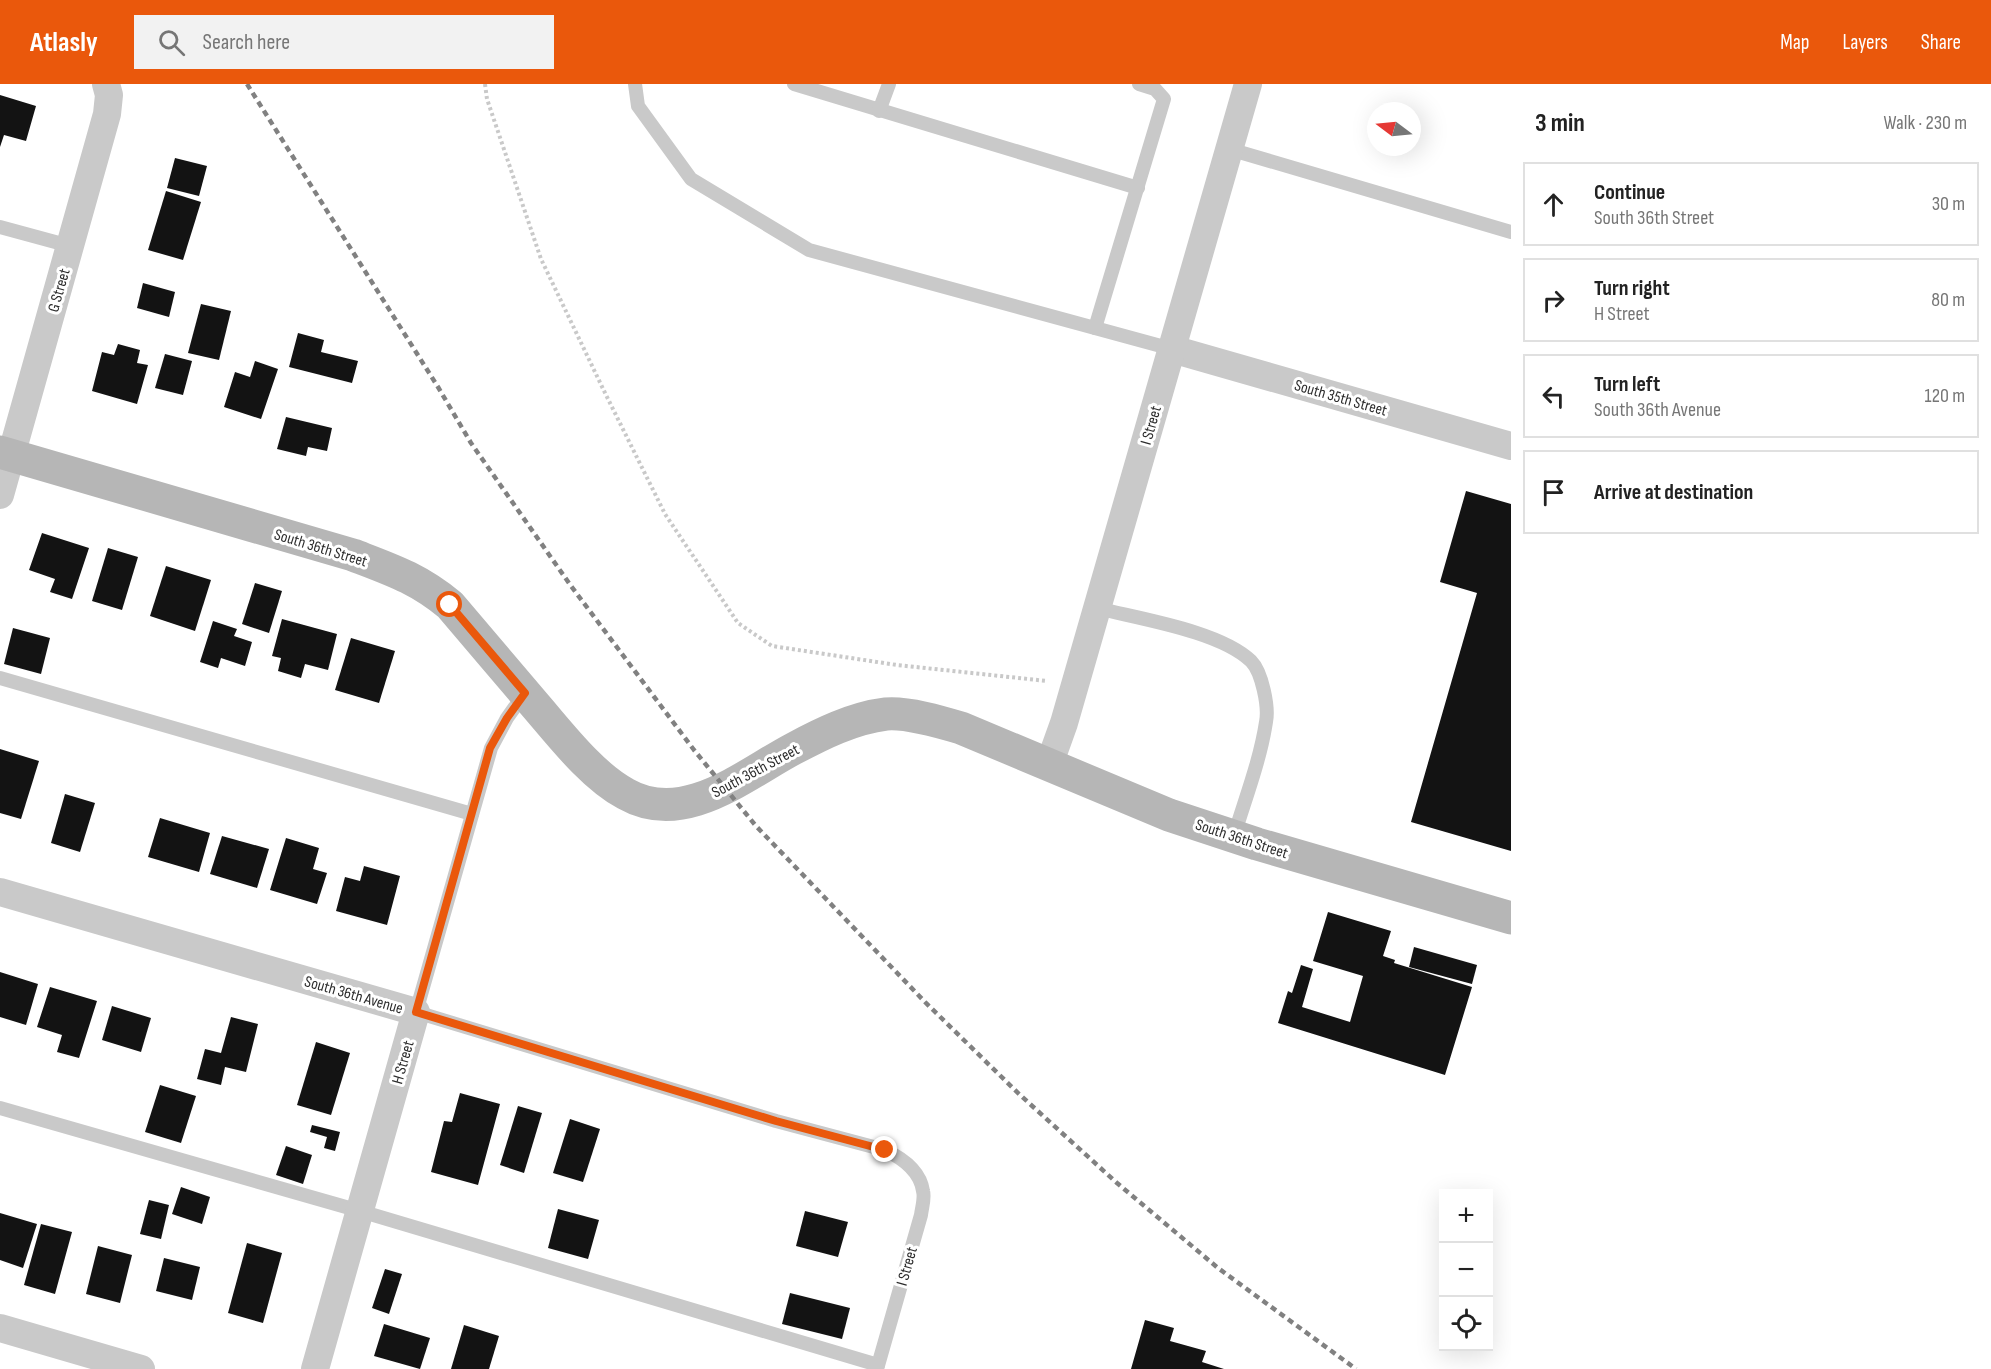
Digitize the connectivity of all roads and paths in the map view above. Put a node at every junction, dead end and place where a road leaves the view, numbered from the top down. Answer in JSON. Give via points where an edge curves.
{"nodes":[{"id":1,"x":106,"y":84,"type":"edge"},
{"id":2,"x":484,"y":84,"type":"edge"},
{"id":3,"x":635,"y":84,"type":"edge"},
{"id":4,"x":795,"y":84,"type":"edge"},
{"id":5,"x":888,"y":84,"type":"edge"},
{"id":6,"x":1139,"y":84,"type":"edge"},
{"id":7,"x":1248,"y":84,"type":"edge"},
{"id":8,"x":879,"y":111,"type":"junction"},
{"id":9,"x":1229,"y":149,"type":"junction"},
{"id":10,"x":1138,"y":188,"type":"junction"},
{"id":11,"x":0,"y":227,"type":"edge"},
{"id":12,"x":1511,"y":232,"type":"edge"},
{"id":13,"x":70,"y":246,"type":"junction"},
{"id":14,"x":1095,"y":328,"type":"junction"},
{"id":15,"x":1172,"y":349,"type":"junction"},
{"id":16,"x":1511,"y":446,"type":"edge"},
{"id":17,"x":6,"y":454,"type":"edge"},
{"id":18,"x":0,"y":495,"type":"edge"},
{"id":19,"x":1097,"y":608,"type":"junction"},
{"id":20,"x":0,"y":678,"type":"edge"},
{"id":21,"x":1075,"y":684,"type":"junction"},
{"id":22,"x":525,"y":693,"type":"junction"},
{"id":23,"x":1049,"y":765,"type":"junction"},
{"id":24,"x":472,"y":814,"type":"junction"},
{"id":25,"x":1234,"y":836,"type":"junction"},
{"id":26,"x":0,"y":892,"type":"edge"},
{"id":27,"x":1511,"y":918,"type":"edge"},
{"id":28,"x":416,"y":1012,"type":"junction"},
{"id":29,"x":0,"y":1108,"type":"edge"},
{"id":30,"x":910,"y":1166,"type":"joint"},
{"id":31,"x":360,"y":1211,"type":"junction"},
{"id":32,"x":0,"y":1328,"type":"edge"},
{"id":33,"x":878,"y":1367,"type":"edge"},
{"id":34,"x":141,"y":1369,"type":"edge"},
{"id":35,"x":315,"y":1369,"type":"edge"}],
"edges":[{"from":1,"to":13,"type":"street","name":"G Street","via":[[107,114]]},
{"from":2,"to":21,"type":"path","via":[[541,259],[665,514],[738,623],[772,646],[897,665]]},
{"from":3,"to":14,"type":"lane","via":[[638,106],[691,179],[808,250]]},
{"from":4,"to":8,"type":"lane"},
{"from":5,"to":8,"type":"lane"},
{"from":6,"to":10,"type":"lane","via":[[1155,89],[1164,99]]},
{"from":7,"to":9,"type":"street","name":"I Street"},
{"from":8,"to":10,"type":"lane"},
{"from":9,"to":12,"type":"lane"},
{"from":9,"to":15,"type":"street","name":"I Street"},
{"from":10,"to":14,"type":"lane"},
{"from":11,"to":13,"type":"lane"},
{"from":13,"to":17,"type":"street","name":"G Street"},
{"from":14,"to":15,"type":"lane"},
{"from":15,"to":16,"type":"street","name":"South 35th Street"},
{"from":15,"to":19,"type":"street","name":"I Street"},
{"from":17,"to":18,"type":"street","name":"G Street"},
{"from":17,"to":22,"type":"street","name":"South 36th Street","via":[[353,555],[409,577],[450,605]]},
{"from":19,"to":21,"type":"street","name":"I Street"},
{"from":19,"to":25,"type":"lane","via":[[1227,644],[1253,662],[1266,700],[1267,720]]},
{"from":20,"to":24,"type":"lane"},
{"from":21,"to":23,"type":"street","name":"I Street"},
{"from":22,"to":23,"type":"street","name":"South 36th Street","via":[[566,742],[611,785],[627,795],[662,805],[684,803],[718,792],[847,723],[887,714],[962,728]]},
{"from":22,"to":24,"type":"lane","name":"H Street","via":[[490,748]]},
{"from":23,"to":25,"type":"street","name":"South 36th Street","via":[[1169,815]]},
{"from":24,"to":28,"type":"lane","name":"H Street"},
{"from":25,"to":27,"type":"street","name":"South 36th Street"},
{"from":26,"to":28,"type":"street","name":"South 36th Avenue"},
{"from":28,"to":30,"type":"lane","name":"South 36th Avenue","via":[[885,1150]]},
{"from":28,"to":31,"type":"street","name":"H Street"},
{"from":29,"to":31,"type":"lane"},
{"from":30,"to":33,"type":"lane","name":"I Street","via":[[924,1193],[921,1215]]},
{"from":31,"to":33,"type":"lane"},
{"from":31,"to":35,"type":"street","name":"H Street"},
{"from":32,"to":34,"type":"street"}]}
